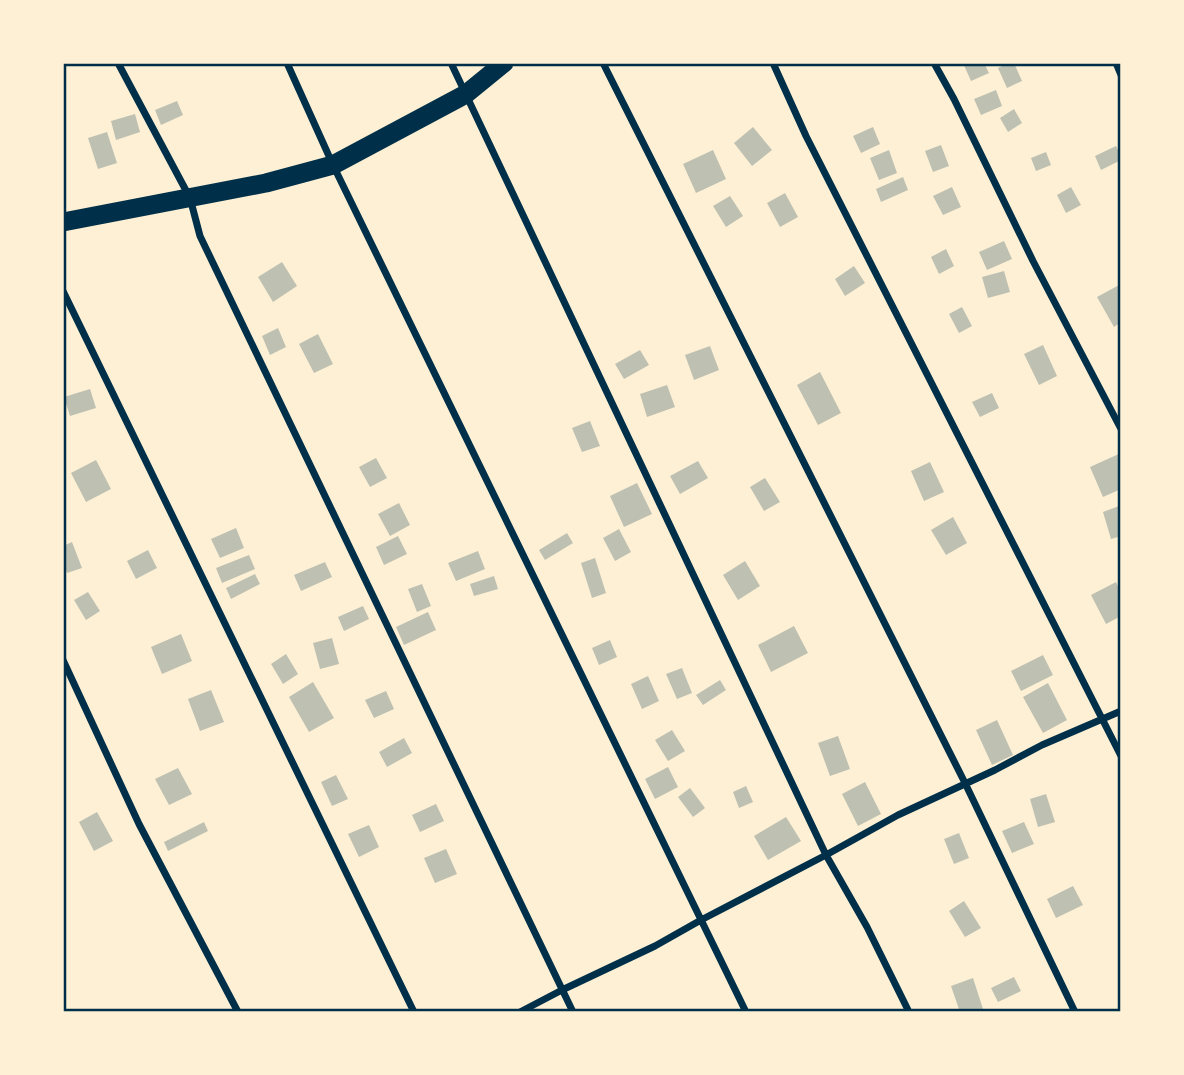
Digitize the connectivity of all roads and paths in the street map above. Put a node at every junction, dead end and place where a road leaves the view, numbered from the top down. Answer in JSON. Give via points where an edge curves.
{"nodes":[{"id":1,"x":118,"y":63,"type":"edge"},
{"id":2,"x":287,"y":63,"type":"edge"},
{"id":3,"x":451,"y":63,"type":"edge"},
{"id":4,"x":504,"y":63,"type":"edge"},
{"id":5,"x":603,"y":63,"type":"edge"},
{"id":6,"x":773,"y":63,"type":"edge"},
{"id":7,"x":934,"y":63,"type":"edge"},
{"id":8,"x":1116,"y":63,"type":"edge"},
{"id":9,"x":1121,"y":75,"type":"edge"},
{"id":10,"x":466,"y":94,"type":"junction"},
{"id":11,"x":333,"y":165,"type":"junction"},
{"id":12,"x":190,"y":198,"type":"junction"},
{"id":13,"x":63,"y":222,"type":"edge"},
{"id":14,"x":63,"y":291,"type":"edge"},
{"id":15,"x":1121,"y":429,"type":"edge"},
{"id":16,"x":63,"y":660,"type":"edge"},
{"id":17,"x":1121,"y":711,"type":"edge"},
{"id":18,"x":1102,"y":719,"type":"junction"},
{"id":19,"x":1121,"y":756,"type":"edge"},
{"id":20,"x":965,"y":783,"type":"junction"},
{"id":21,"x":827,"y":855,"type":"junction"},
{"id":22,"x":701,"y":920,"type":"junction"},
{"id":23,"x":562,"y":990,"type":"junction"},
{"id":24,"x":239,"y":1012,"type":"edge"},
{"id":25,"x":414,"y":1012,"type":"edge"},
{"id":26,"x":520,"y":1012,"type":"edge"},
{"id":27,"x":573,"y":1012,"type":"edge"},
{"id":28,"x":746,"y":1012,"type":"edge"},
{"id":29,"x":909,"y":1012,"type":"edge"},
{"id":30,"x":1075,"y":1012,"type":"edge"}],
"edges":[{"from":1,"to":12,"type":"street"},
{"from":2,"to":11,"type":"street"},
{"from":3,"to":10,"type":"street"},
{"from":4,"to":10,"type":"highway"},
{"from":5,"to":20,"type":"street"},
{"from":6,"to":18,"type":"street"},
{"from":7,"to":15,"type":"street"},
{"from":8,"to":9,"type":"street"},
{"from":10,"to":11,"type":"highway"},
{"from":10,"to":21,"type":"street"},
{"from":11,"to":12,"type":"highway"},
{"from":11,"to":22,"type":"street"},
{"from":12,"to":13,"type":"highway"},
{"from":12,"to":23,"type":"street","via":[[200,236]]},
{"from":14,"to":25,"type":"street"},
{"from":16,"to":24,"type":"street","via":[[139,824]]},
{"from":17,"to":18,"type":"street"},
{"from":18,"to":19,"type":"street"},
{"from":18,"to":20,"type":"street"},
{"from":20,"to":21,"type":"street"},
{"from":20,"to":30,"type":"street"},
{"from":21,"to":22,"type":"street"},
{"from":21,"to":29,"type":"street"},
{"from":22,"to":23,"type":"street"},
{"from":22,"to":28,"type":"street"},
{"from":23,"to":26,"type":"street"},
{"from":23,"to":27,"type":"street"}]}
